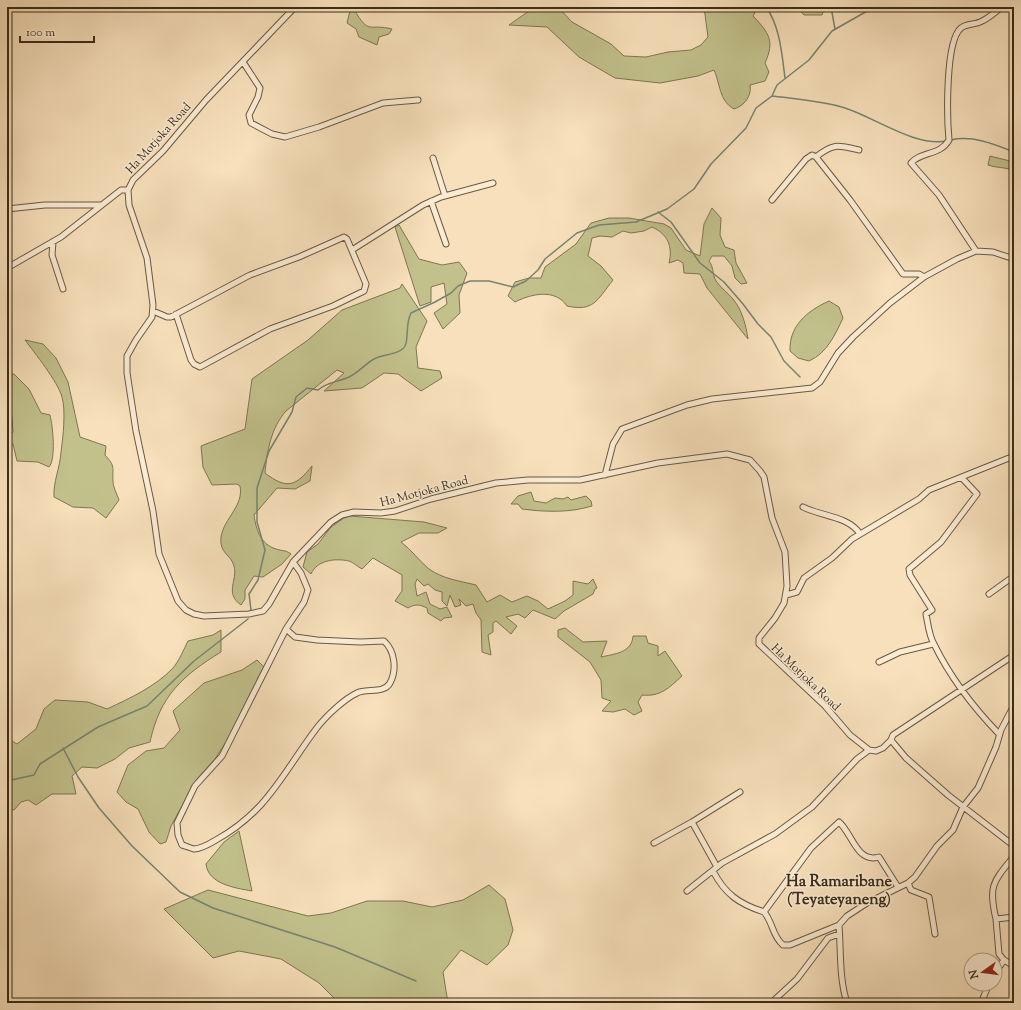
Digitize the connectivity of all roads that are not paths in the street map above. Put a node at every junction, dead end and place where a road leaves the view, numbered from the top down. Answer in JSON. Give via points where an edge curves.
{"nodes":[{"id":1,"x":295,"y":7,"type":"edge"},
{"id":2,"x":1002,"y":7,"type":"edge"},
{"id":3,"x":243,"y":62,"type":"junction"},
{"id":4,"x":418,"y":100,"type":"dead end"},
{"id":5,"x":859,"y":150,"type":"dead end"},
{"id":6,"x":433,"y":158,"type":"dead end"},
{"id":7,"x":816,"y":158,"type":"junction"},
{"id":8,"x":493,"y":183,"type":"dead end"},
{"id":9,"x":128,"y":190,"type":"junction"},
{"id":10,"x":445,"y":196,"type":"junction"},
{"id":11,"x":772,"y":200,"type":"dead end"},
{"id":12,"x":431,"y":201,"type":"junction"},
{"id":13,"x":101,"y":204,"type":"junction"},
{"id":14,"x":7,"y":209,"type":"edge"},
{"id":15,"x":53,"y":242,"type":"junction"},
{"id":16,"x":446,"y":244,"type":"dead end"},
{"id":17,"x":352,"y":250,"type":"junction"},
{"id":18,"x":976,"y":251,"type":"junction"},
{"id":19,"x":1014,"y":259,"type":"edge"},
{"id":20,"x":7,"y":268,"type":"edge"},
{"id":21,"x":924,"y":277,"type":"junction"},
{"id":22,"x":63,"y":289,"type":"dead end"},
{"id":23,"x":153,"y":311,"type":"junction"},
{"id":24,"x":176,"y":314,"type":"junction"},
{"id":25,"x":1014,"y":456,"type":"edge"},
{"id":26,"x":605,"y":475,"type":"junction"},
{"id":27,"x":962,"y":478,"type":"junction"},
{"id":28,"x":803,"y":507,"type":"dead end"},
{"id":29,"x":860,"y":534,"type":"junction"},
{"id":30,"x":293,"y":562,"type":"junction"},
{"id":31,"x":1014,"y":576,"type":"edge"},
{"id":32,"x":989,"y":594,"type":"dead end"},
{"id":33,"x":786,"y":595,"type":"junction"},
{"id":34,"x":286,"y":628,"type":"junction"},
{"id":35,"x":933,"y":644,"type":"junction"},
{"id":36,"x":1014,"y":656,"type":"edge"},
{"id":37,"x":879,"y":662,"type":"dead end"},
{"id":38,"x":962,"y":690,"type":"junction"},
{"id":39,"x":1014,"y":706,"type":"edge"},
{"id":40,"x":999,"y":734,"type":"junction"},
{"id":41,"x":891,"y":740,"type":"junction"},
{"id":42,"x":869,"y":750,"type":"junction"},
{"id":43,"x":740,"y":792,"type":"dead end"},
{"id":44,"x":963,"y":808,"type":"junction"},
{"id":45,"x":692,"y":822,"type":"junction"},
{"id":46,"x":654,"y":843,"type":"dead end"},
{"id":47,"x":1014,"y":846,"type":"edge"},
{"id":48,"x":1014,"y":856,"type":"edge"},
{"id":49,"x":715,"y":869,"type":"junction"},
{"id":50,"x":908,"y":883,"type":"junction"},
{"id":51,"x":898,"y":887,"type":"junction"},
{"id":52,"x":687,"y":891,"type":"dead end"},
{"id":53,"x":764,"y":912,"type":"junction"},
{"id":54,"x":1014,"y":918,"type":"edge"},
{"id":55,"x":996,"y":919,"type":"junction"},
{"id":56,"x":839,"y":925,"type":"junction"},
{"id":57,"x":839,"y":934,"type":"junction"},
{"id":58,"x":935,"y":934,"type":"dead end"},
{"id":59,"x":1004,"y":960,"type":"joint"},
{"id":60,"x":1014,"y":966,"type":"edge"},
{"id":61,"x":986,"y":992,"type":"edge"},
{"id":62,"x":770,"y":1003,"type":"edge"},
{"id":63,"x":847,"y":1003,"type":"edge"},
{"id":64,"x":981,"y":1003,"type":"edge"}],
"edges":[{"from":1,"to":3,"type":"street","name":"Ha Motjoka Road"},
{"from":2,"to":18,"type":"street","via":[[981,22],[962,28],[956,36],[951,51],[949,72],[949,140],[945,147],[915,158],[911,164],[939,195]]},
{"from":3,"to":4,"type":"street","via":[[260,88],[249,115],[251,123],[272,134],[285,137],[332,123],[383,103]]},
{"from":3,"to":9,"type":"street","name":"Ha Motjoka Road","via":[[206,100],[163,152],[133,180]]},
{"from":5,"to":7,"type":"street","via":[[842,146],[828,147]]},
{"from":6,"to":10,"type":"street"},
{"from":7,"to":11,"type":"street","via":[[812,155],[806,159]]},
{"from":7,"to":21,"type":"street","via":[[854,205],[903,274],[919,274]]},
{"from":8,"to":10,"type":"street"},
{"from":9,"to":13,"type":"street","via":[[121,190]]},
{"from":9,"to":23,"type":"street","name":"Ha Motjoka Road","via":[[129,205],[147,258]]},
{"from":10,"to":12,"type":"street"},
{"from":12,"to":16,"type":"street"},
{"from":12,"to":17,"type":"street","via":[[399,218]]},
{"from":13,"to":14,"type":"street"},
{"from":13,"to":15,"type":"street","via":[[88,217]]},
{"from":15,"to":20,"type":"street"},
{"from":15,"to":22,"type":"street","via":[[52,255]]},
{"from":17,"to":24,"type":"street","via":[[344,237],[299,258],[250,275]]},
{"from":17,"to":24,"type":"street","via":[[366,284],[364,291],[351,299],[270,329],[205,365],[194,364]]},
{"from":18,"to":19,"type":"street","via":[[993,252]]},
{"from":18,"to":21,"type":"street"},
{"from":21,"to":26,"type":"street","via":[[853,336],[838,353],[820,382],[812,388],[712,399],[622,429],[613,444]]},
{"from":23,"to":24,"type":"street","via":[[167,317]]},
{"from":23,"to":30,"type":"street","name":"Ha Motjoka Road","via":[[150,321],[130,350],[127,373],[159,554],[176,599],[186,610],[204,616],[263,611]]},
{"from":25,"to":27,"type":"street"},
{"from":26,"to":30,"type":"street","name":"Ha Motjoka Road","via":[[566,481],[528,480],[496,483],[388,512],[354,512],[342,515],[331,522]]},
{"from":26,"to":33,"type":"street","name":"Ha Motjoka Road","via":[[640,466],[727,454],[750,460],[764,477],[772,518],[785,552]]},
{"from":27,"to":29,"type":"street","via":[[929,490]]},
{"from":27,"to":35,"type":"street","via":[[977,494],[941,542],[909,569],[932,610],[926,614]]},
{"from":28,"to":29,"type":"street","via":[[847,522],[856,527]]},
{"from":29,"to":33,"type":"street","via":[[804,578],[797,592]]},
{"from":30,"to":34,"type":"street","via":[[308,590],[304,602]]},
{"from":31,"to":32,"type":"street"},
{"from":33,"to":42,"type":"street","name":"Ha Motjoka Road","via":[[781,610],[759,638],[759,644],[824,706],[850,735]]},
{"from":34,"to":34,"type":"street","via":[[222,756],[195,786],[177,823],[182,845],[195,849],[236,829],[261,806],[316,729],[337,706],[358,692],[380,690],[389,685],[394,664],[391,652],[384,641],[317,640],[295,637]]},
{"from":35,"to":37,"type":"street","via":[[900,652]]},
{"from":35,"to":38,"type":"street"},
{"from":36,"to":38,"type":"street"},
{"from":38,"to":40,"type":"street"},
{"from":38,"to":41,"type":"street","via":[[893,735]]},
{"from":39,"to":40,"type":"street"},
{"from":40,"to":44,"type":"street","via":[[978,788]]},
{"from":41,"to":42,"type":"street","via":[[883,748]]},
{"from":41,"to":44,"type":"street"},
{"from":42,"to":49,"type":"street","via":[[857,759],[812,807],[775,834],[747,848]]},
{"from":43,"to":45,"type":"street"},
{"from":44,"to":47,"type":"street"},
{"from":44,"to":50,"type":"street","via":[[953,830]]},
{"from":45,"to":46,"type":"street"},
{"from":45,"to":49,"type":"street"},
{"from":48,"to":55,"type":"street","via":[[999,874],[992,890]]},
{"from":49,"to":52,"type":"street"},
{"from":49,"to":53,"type":"street","via":[[721,886],[728,894]]},
{"from":50,"to":51,"type":"street"},
{"from":50,"to":58,"type":"street","via":[[911,890],[929,897]]},
{"from":51,"to":53,"type":"street","via":[[879,857],[873,859],[866,856],[854,845],[839,822],[811,848]]},
{"from":51,"to":56,"type":"street","via":[[867,903],[847,916]]},
{"from":53,"to":56,"type":"street","via":[[774,936],[783,945],[796,943]]},
{"from":54,"to":55,"type":"street"},
{"from":55,"to":59,"type":"street","via":[[997,945]]},
{"from":56,"to":57,"type":"street"},
{"from":57,"to":62,"type":"street","via":[[828,938],[797,979]]},
{"from":57,"to":63,"type":"street","via":[[840,964]]},
{"from":59,"to":60,"type":"street"},
{"from":61,"to":64,"type":"street"}]}
